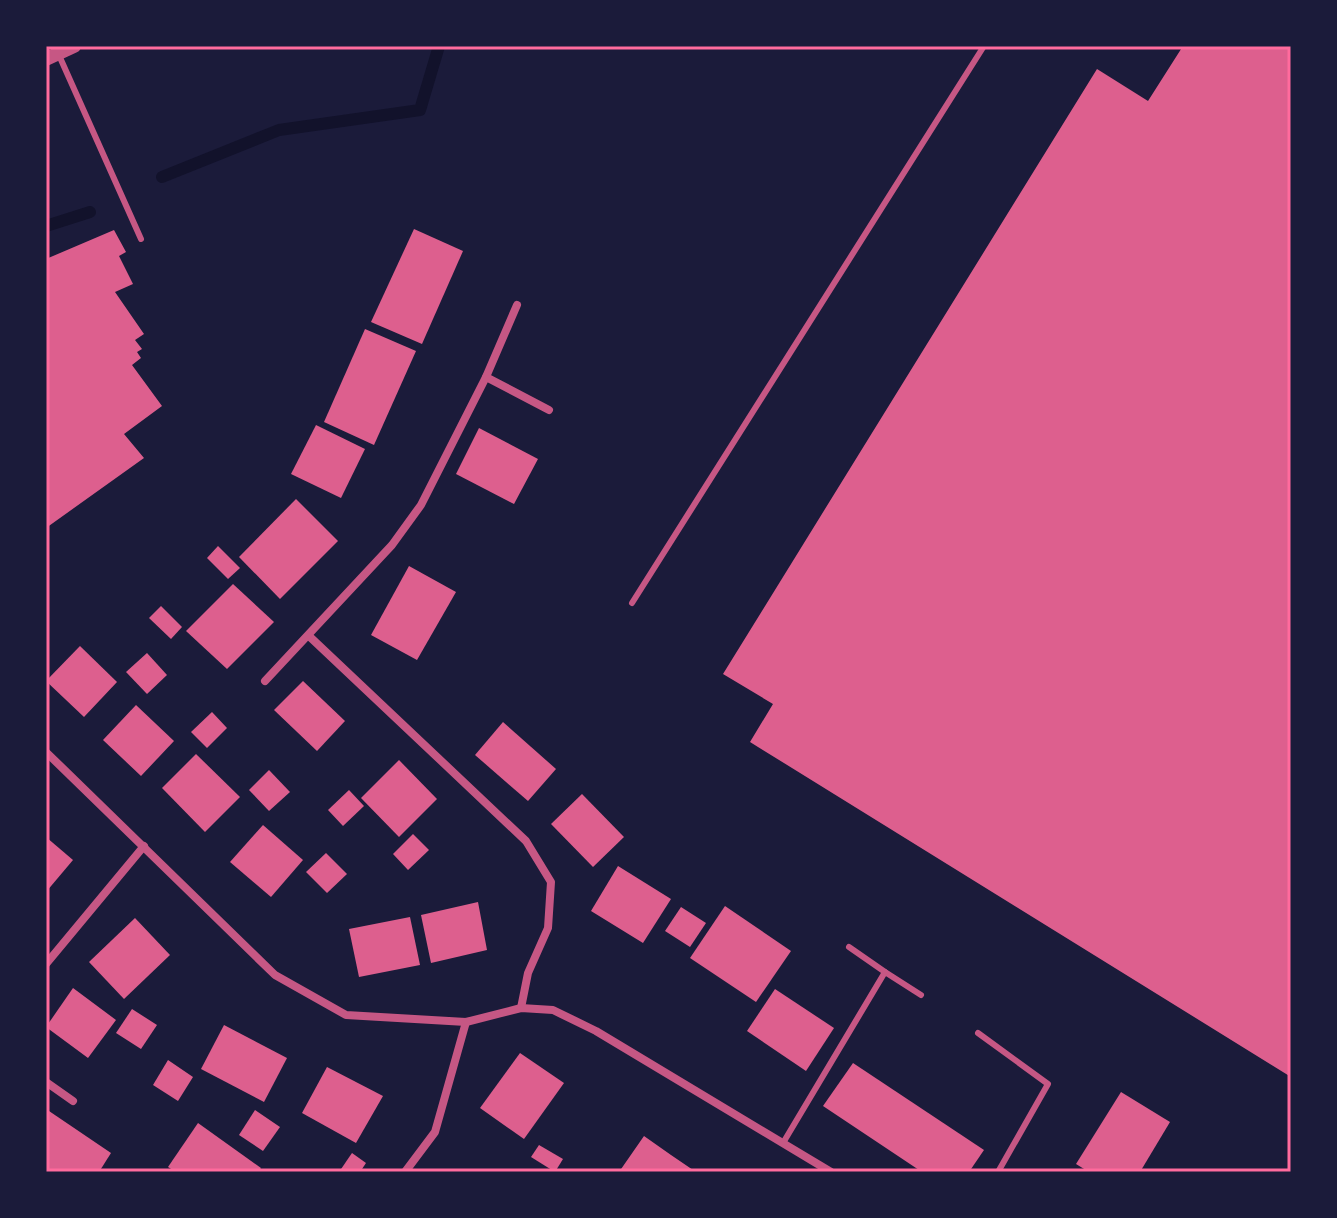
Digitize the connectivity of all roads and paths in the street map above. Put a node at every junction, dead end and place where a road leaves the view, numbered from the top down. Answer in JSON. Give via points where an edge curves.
{"nodes":[{"id":1,"x":74,"y":46,"type":"edge"},
{"id":2,"x":984,"y":46,"type":"edge"},
{"id":3,"x":52,"y":56,"type":"edge"},
{"id":4,"x":141,"y":239,"type":"dead end"},
{"id":5,"x":517,"y":305,"type":"dead end"},
{"id":6,"x":486,"y":377,"type":"junction"},
{"id":7,"x":549,"y":410,"type":"dead end"},
{"id":8,"x":632,"y":603,"type":"dead end"},
{"id":9,"x":309,"y":636,"type":"junction"},
{"id":10,"x":265,"y":681,"type":"dead end"},
{"id":11,"x":46,"y":752,"type":"edge"},
{"id":12,"x":144,"y":846,"type":"junction"},
{"id":13,"x":849,"y":947,"type":"dead end"},
{"id":14,"x":46,"y":964,"type":"edge"},
{"id":15,"x":885,"y":972,"type":"junction"},
{"id":16,"x":921,"y":995,"type":"dead end"},
{"id":17,"x":521,"y":1008,"type":"junction"},
{"id":18,"x":466,"y":1022,"type":"junction"},
{"id":19,"x":978,"y":1033,"type":"dead end"},
{"id":20,"x":46,"y":1082,"type":"edge"},
{"id":21,"x":73,"y":1101,"type":"dead end"},
{"id":22,"x":783,"y":1143,"type":"junction"},
{"id":23,"x":405,"y":1172,"type":"edge"},
{"id":24,"x":831,"y":1172,"type":"edge"},
{"id":25,"x":998,"y":1172,"type":"edge"}],
"edges":[{"from":1,"to":3,"type":"street"},
{"from":2,"to":8,"type":"lane"},
{"from":3,"to":4,"type":"lane"},
{"from":5,"to":6,"type":"street"},
{"from":6,"to":7,"type":"street"},
{"from":6,"to":9,"type":"street","via":[[421,505]]},
{"from":9,"to":10,"type":"street"},
{"from":9,"to":17,"type":"street","via":[[526,841],[551,882],[548,928],[528,973]]},
{"from":11,"to":12,"type":"street"},
{"from":12,"to":14,"type":"street"},
{"from":12,"to":18,"type":"street","via":[[275,975],[346,1015]]},
{"from":13,"to":15,"type":"lane"},
{"from":15,"to":16,"type":"lane"},
{"from":15,"to":22,"type":"lane"},
{"from":17,"to":18,"type":"street"},
{"from":17,"to":22,"type":"street","via":[[553,1010],[596,1031]]},
{"from":18,"to":23,"type":"street","via":[[435,1132]]},
{"from":19,"to":25,"type":"lane","via":[[1048,1084]]},
{"from":20,"to":21,"type":"street"},
{"from":22,"to":24,"type":"street"}]}
